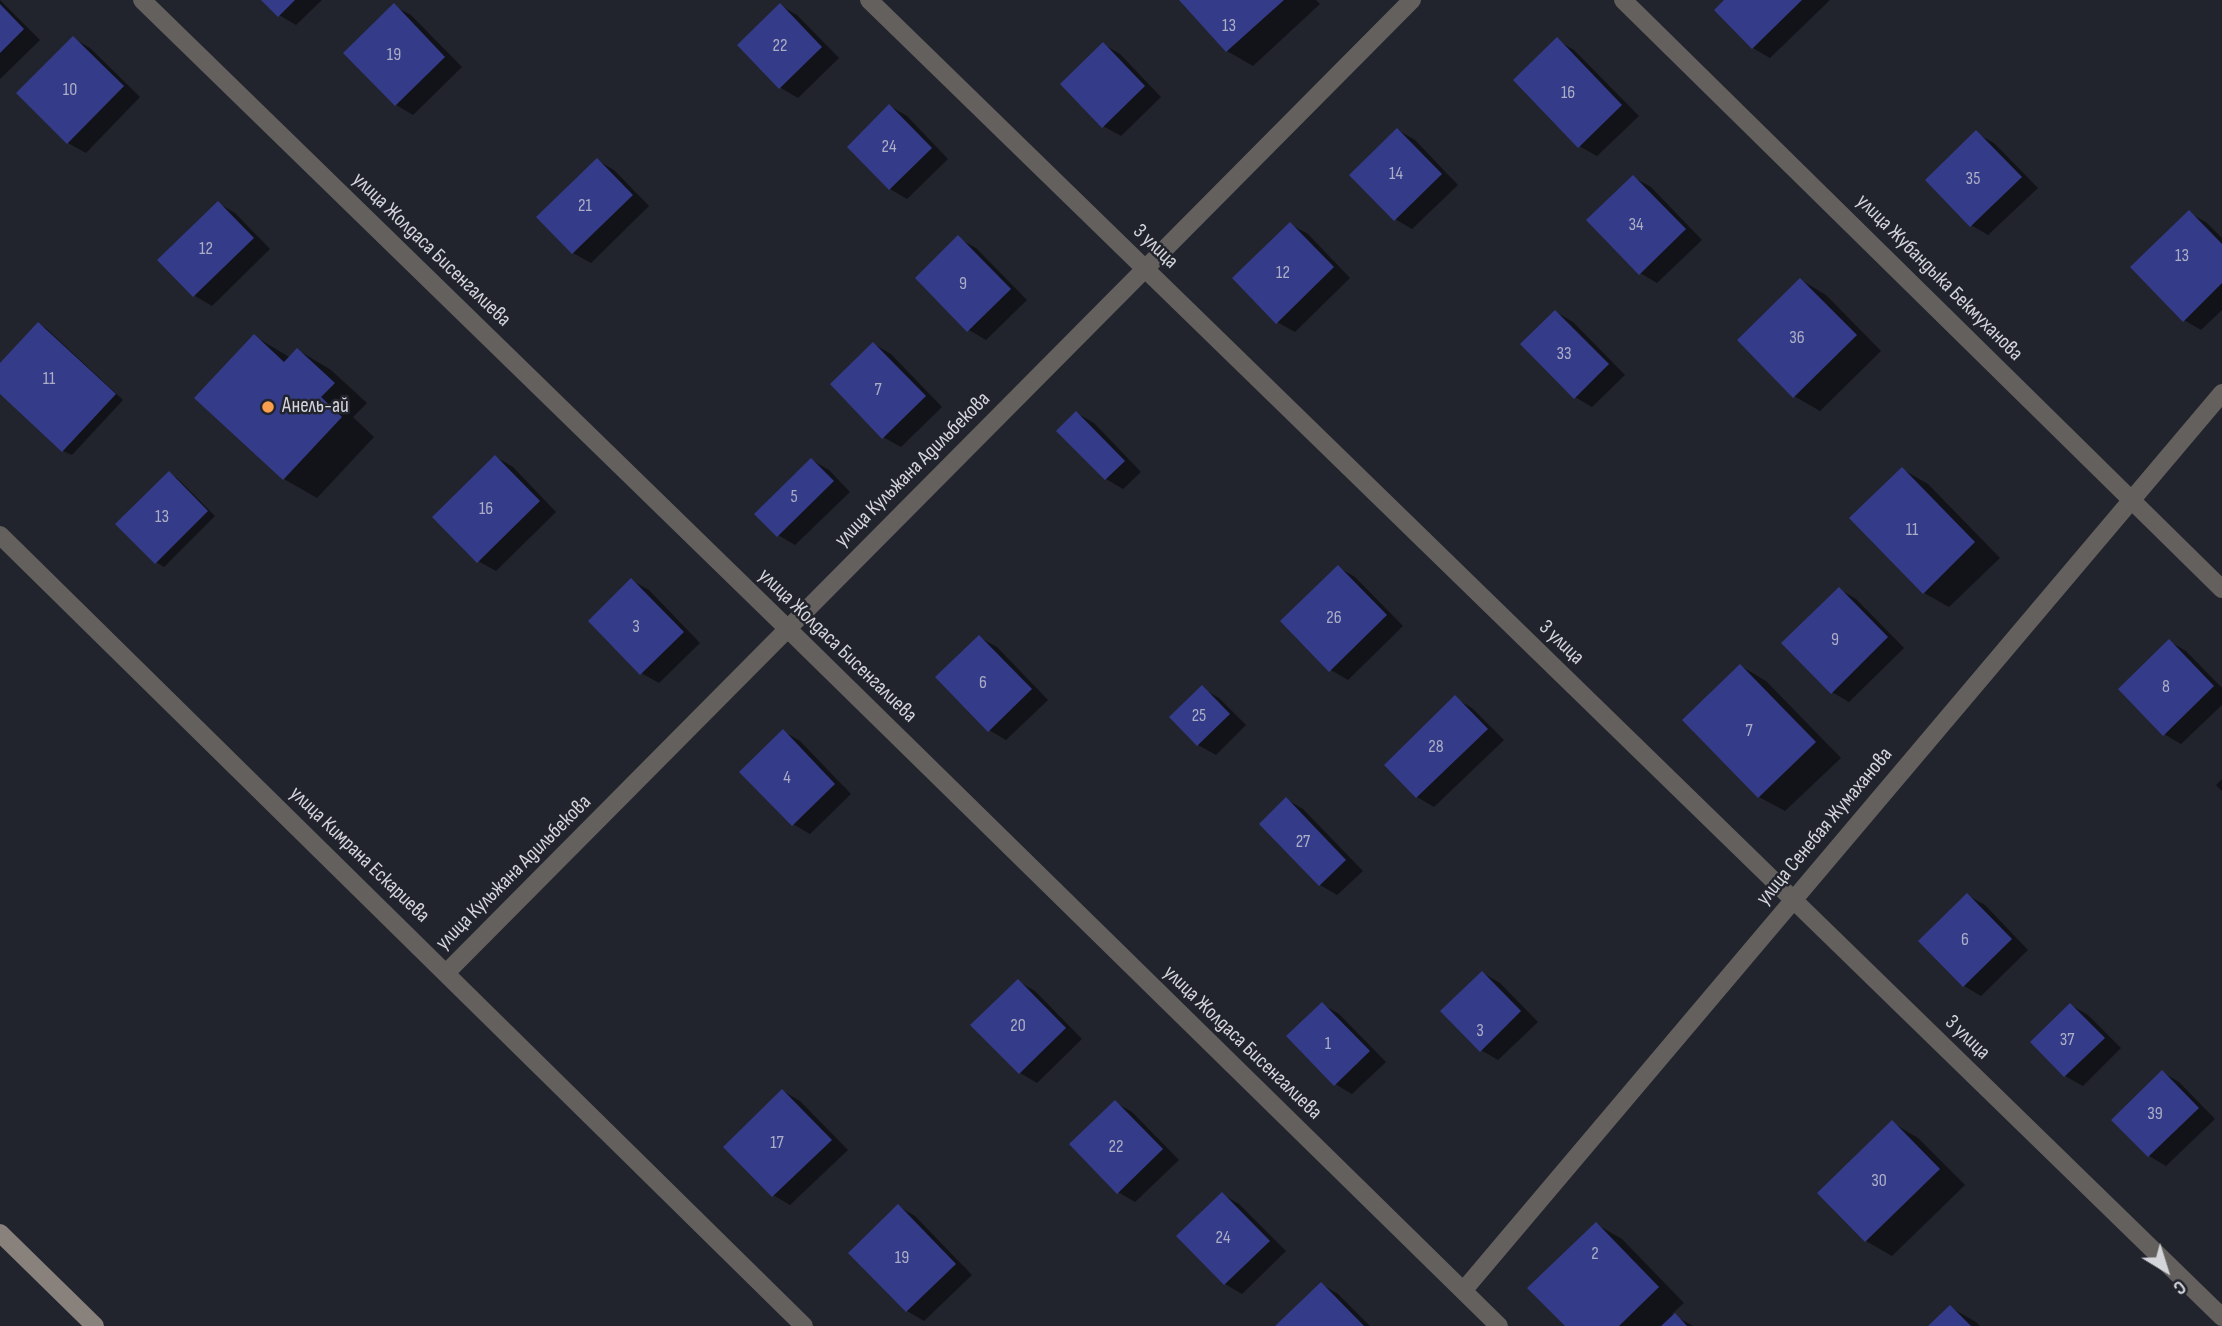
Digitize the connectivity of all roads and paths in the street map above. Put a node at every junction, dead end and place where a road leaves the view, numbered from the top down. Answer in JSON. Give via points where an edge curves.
{"nodes":[{"id":1,"x":142,"y":0,"type":"edge"},
{"id":2,"x":869,"y":0,"type":"edge"},
{"id":3,"x":1412,"y":0,"type":"edge"},
{"id":4,"x":1623,"y":0,"type":"edge"},
{"id":5,"x":1145,"y":268,"type":"junction"},
{"id":6,"x":2222,"y":393,"type":"edge"},
{"id":7,"x":2131,"y":500,"type":"junction"},
{"id":8,"x":0,"y":535,"type":"edge"},
{"id":9,"x":2222,"y":589,"type":"edge"},
{"id":10,"x":788,"y":629,"type":"junction"},
{"id":11,"x":1793,"y":901,"type":"junction"},
{"id":12,"x":446,"y":973,"type":"junction"},
{"id":13,"x":0,"y":1233,"type":"edge"},
{"id":14,"x":1463,"y":1291,"type":"junction"},
{"id":15,"x":2222,"y":1317,"type":"edge"},
{"id":16,"x":95,"y":1326,"type":"edge"},
{"id":17,"x":804,"y":1326,"type":"edge"},
{"id":18,"x":1499,"y":1326,"type":"edge"}],
"edges":[{"from":1,"to":10,"type":"street","name":"улица Жолдаса Бисенгалиева"},
{"from":2,"to":5,"type":"street","name":"3 улица"},
{"from":3,"to":5,"type":"street","name":"улица Кульжана Адильбекова"},
{"from":4,"to":7,"type":"street","name":"улица Жубандыка Бекмуханова"},
{"from":5,"to":10,"type":"street","name":"улица Кульжана Адильбекова"},
{"from":5,"to":11,"type":"street","name":"3 улица"},
{"from":6,"to":7,"type":"street","name":"улица Сенебая Жумаханова"},
{"from":7,"to":9,"type":"street","name":"улица Жубандыка Бекмуханова"},
{"from":7,"to":11,"type":"street","name":"улица Сенебая Жумаханова"},
{"from":8,"to":12,"type":"street","name":"улица Кимрана Ескариева"},
{"from":10,"to":12,"type":"street","name":"улица Кульжана Адильбекова"},
{"from":10,"to":14,"type":"street","name":"улица Жолдаса Бисенгалиева"},
{"from":11,"to":14,"type":"street","name":"улица Сенебая Жумаханова"},
{"from":11,"to":15,"type":"street","name":"3 улица"},
{"from":12,"to":17,"type":"street","name":"улица Кимрана Ескариева"},
{"from":13,"to":16,"type":"main road"},
{"from":14,"to":18,"type":"street","name":"улица Жолдаса Бисенгалиева"}]}
